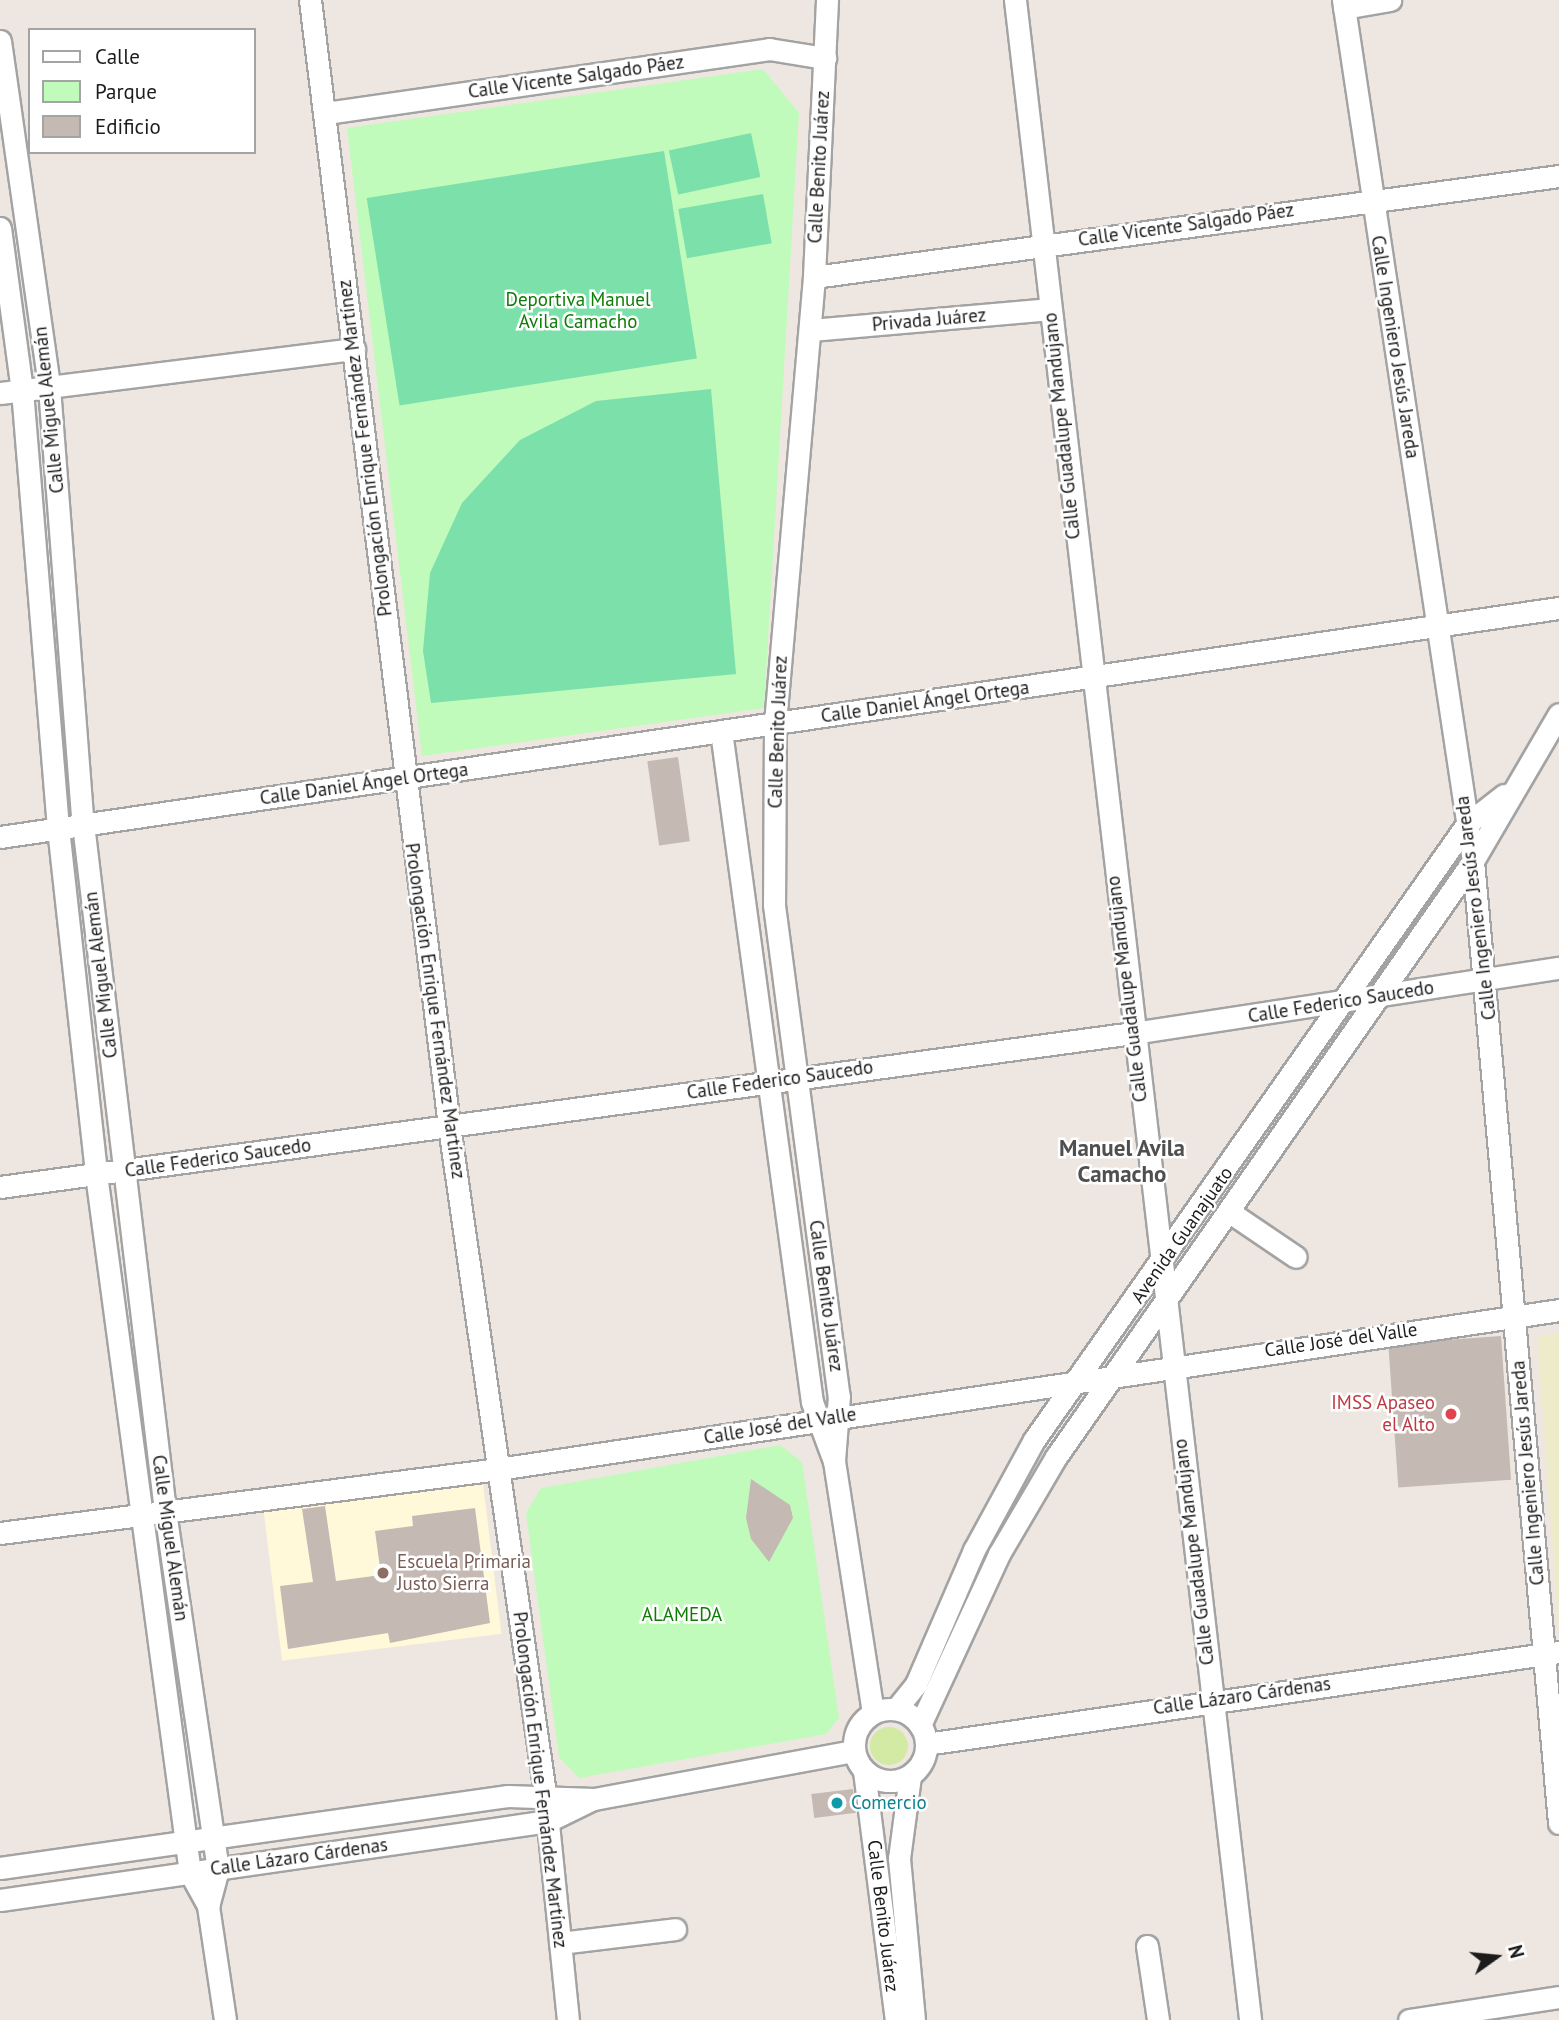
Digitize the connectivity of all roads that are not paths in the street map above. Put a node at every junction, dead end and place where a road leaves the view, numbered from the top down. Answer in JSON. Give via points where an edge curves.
{"nodes":[{"id":1,"x":310,"y":0,"type":"edge"},
{"id":2,"x":827,"y":0,"type":"edge"},
{"id":3,"x":1015,"y":0,"type":"edge"},
{"id":4,"x":1391,"y":0,"type":"edge"},
{"id":5,"x":1344,"y":4,"type":"edge"},
{"id":6,"x":0,"y":41,"type":"edge"},
{"id":7,"x":825,"y":58,"type":"junction"},
{"id":8,"x":326,"y":113,"type":"junction"},
{"id":9,"x":1559,"y":176,"type":"edge"},
{"id":10,"x":1371,"y":200,"type":"junction"},
{"id":11,"x":0,"y":228,"type":"edge"},
{"id":12,"x":1042,"y":244,"type":"junction"},
{"id":13,"x":814,"y":277,"type":"junction"},
{"id":14,"x":1049,"y":309,"type":"junction"},
{"id":15,"x":810,"y":330,"type":"junction"},
{"id":16,"x":354,"y":349,"type":"junction"},
{"id":17,"x":49,"y":387,"type":"junction"},
{"id":18,"x":22,"y":390,"type":"junction"},
{"id":19,"x":0,"y":393,"type":"edge"},
{"id":20,"x":1559,"y":608,"type":"edge"},
{"id":21,"x":1440,"y":623,"type":"junction"},
{"id":22,"x":1089,"y":678,"type":"junction"},
{"id":23,"x":1557,"y":719,"type":"edge"},
{"id":24,"x":775,"y":723,"type":"junction"},
{"id":25,"x":721,"y":731,"type":"junction"},
{"id":26,"x":404,"y":779,"type":"junction"},
{"id":27,"x":1512,"y":789,"type":"junction"},
{"id":28,"x":83,"y":824,"type":"junction"},
{"id":29,"x":1467,"y":824,"type":"junction"},
{"id":30,"x":58,"y":828,"type":"junction"},
{"id":31,"x":0,"y":837,"type":"edge"},
{"id":32,"x":1473,"y":861,"type":"junction"},
{"id":33,"x":1559,"y":968,"type":"edge"},
{"id":34,"x":1486,"y":979,"type":"junction"},
{"id":35,"x":1374,"y":998,"type":"junction"},
{"id":36,"x":1342,"y":1003,"type":"junction"},
{"id":37,"x":1133,"y":1033,"type":"junction"},
{"id":38,"x":797,"y":1078,"type":"junction"},
{"id":39,"x":768,"y":1081,"type":"junction"},
{"id":40,"x":449,"y":1126,"type":"junction"},
{"id":41,"x":125,"y":1171,"type":"junction"},
{"id":42,"x":96,"y":1174,"type":"junction"},
{"id":43,"x":0,"y":1186,"type":"edge"},
{"id":44,"x":1231,"y":1213,"type":"junction"},
{"id":45,"x":1296,"y":1257,"type":"dead end"},
{"id":46,"x":1161,"y":1267,"type":"junction"},
{"id":47,"x":1166,"y":1306,"type":"junction"},
{"id":48,"x":1559,"y":1310,"type":"edge"},
{"id":49,"x":1515,"y":1317,"type":"junction"},
{"id":50,"x":1171,"y":1363,"type":"junction"},
{"id":51,"x":1114,"y":1374,"type":"junction"},
{"id":52,"x":1077,"y":1379,"type":"junction"},
{"id":53,"x":841,"y":1417,"type":"junction"},
{"id":54,"x":819,"y":1421,"type":"junction"},
{"id":55,"x":834,"y":1461,"type":"junction"},
{"id":56,"x":498,"y":1469,"type":"junction"},
{"id":57,"x":165,"y":1511,"type":"junction"},
{"id":58,"x":139,"y":1514,"type":"junction"},
{"id":59,"x":0,"y":1532,"type":"edge"},
{"id":60,"x":1551,"y":1653,"type":"edge"},
{"id":61,"x":1212,"y":1700,"type":"junction"},
{"id":62,"x":896,"y":1709,"type":"junction"},
{"id":63,"x":873,"y":1712,"type":"junction"},
{"id":64,"x":923,"y":1734,"type":"junction"},
{"id":65,"x":853,"y":1751,"type":"junction"},
{"id":66,"x":864,"y":1771,"type":"junction"},
{"id":67,"x":909,"y":1776,"type":"junction"},
{"id":68,"x":545,"y":1794,"type":"junction"},
{"id":69,"x":594,"y":1799,"type":"junction"},
{"id":70,"x":548,"y":1821,"type":"junction"},
{"id":71,"x":1559,"y":1822,"type":"edge"},
{"id":72,"x":212,"y":1837,"type":"junction"},
{"id":73,"x":185,"y":1841,"type":"junction"},
{"id":74,"x":899,"y":1858,"type":"junction"},
{"id":75,"x":876,"y":1862,"type":"junction"},
{"id":76,"x":0,"y":1868,"type":"edge"},
{"id":77,"x":218,"y":1869,"type":"junction"},
{"id":78,"x":190,"y":1873,"type":"junction"},
{"id":79,"x":0,"y":1900,"type":"edge"},
{"id":80,"x":208,"y":1906,"type":"junction"},
{"id":81,"x":675,"y":1929,"type":"dead end"},
{"id":82,"x":561,"y":1943,"type":"junction"},
{"id":83,"x":1147,"y":1946,"type":"dead end"},
{"id":84,"x":1559,"y":1997,"type":"edge"},
{"id":85,"x":225,"y":2020,"type":"edge"},
{"id":86,"x":568,"y":2020,"type":"edge"},
{"id":87,"x":896,"y":2020,"type":"edge"},
{"id":88,"x":914,"y":2020,"type":"edge"},
{"id":89,"x":1158,"y":2020,"type":"edge"},
{"id":90,"x":1250,"y":2020,"type":"edge"},
{"id":91,"x":1409,"y":2020,"type":"edge"}],
"edges":[{"from":1,"to":8,"type":"street","name":"Prolongación Enrique Fernández Martínez"},
{"from":2,"to":7,"type":"street","name":"Calle Benito Juárez"},
{"from":3,"to":12,"type":"street","name":"Calle Guadalupe Mandujano"},
{"from":4,"to":5,"type":"street"},
{"from":5,"to":10,"type":"street","name":"Calle Ingeniero Jesús Jareda"},
{"from":6,"to":17,"type":"street","name":"Calle Miguel Alemán"},
{"from":7,"to":8,"type":"street","name":"Calle Vicente Salgado Páez","via":[[769,49]]},
{"from":7,"to":13,"type":"street","name":"Calle Benito Juárez"},
{"from":8,"to":16,"type":"street","name":"Prolongación Enrique Fernández Martínez"},
{"from":9,"to":10,"type":"street","name":"Calle Vicente Salgado Páez"},
{"from":10,"to":12,"type":"street","name":"Calle Vicente Salgado Páez"},
{"from":10,"to":21,"type":"street","name":"Calle Ingeniero Jesús Jareda"},
{"from":11,"to":18,"type":"street","name":"Calle Miguel Alemán"},
{"from":12,"to":13,"type":"street","name":"Calle Vicente Salgado Páez"},
{"from":12,"to":14,"type":"street","name":"Calle Guadalupe Mandujano"},
{"from":13,"to":15,"type":"street","name":"Calle Benito Juárez"},
{"from":14,"to":15,"type":"street","name":"Privada Juárez"},
{"from":14,"to":22,"type":"street","name":"Calle Guadalupe Mandujano"},
{"from":15,"to":24,"type":"street","name":"Calle Benito Juárez"},
{"from":16,"to":17,"type":"street"},
{"from":16,"to":26,"type":"street","name":"Prolongación Enrique Fernández Martínez"},
{"from":17,"to":18,"type":"street"},
{"from":17,"to":28,"type":"street","name":"Calle Miguel Alemán"},
{"from":18,"to":19,"type":"street"},
{"from":18,"to":30,"type":"street","name":"Calle Miguel Alemán"},
{"from":20,"to":21,"type":"street","name":"Calle Daniel Ángel Ortega"},
{"from":21,"to":22,"type":"street","name":"Calle Daniel Ángel Ortega"},
{"from":21,"to":29,"type":"street","name":"Calle Ingeniero Jesús Jareda"},
{"from":22,"to":24,"type":"street","name":"Calle Daniel Ángel Ortega"},
{"from":22,"to":37,"type":"street","name":"Calle Guadalupe Mandujano"},
{"from":23,"to":27,"type":"street","name":"Avenida Guanajuato"},
{"from":24,"to":25,"type":"street","name":"Calle Daniel Ángel Ortega"},
{"from":24,"to":38,"type":"street","name":"Calle Benito Juárez","via":[[774,905]]},
{"from":25,"to":26,"type":"street","name":"Calle Daniel Ángel Ortega"},
{"from":25,"to":39,"type":"street","name":"Calle Benito Juárez"},
{"from":26,"to":28,"type":"street","name":"Calle Daniel Ángel Ortega"},
{"from":26,"to":40,"type":"street","name":"Prolongación Enrique Fernández Martínez"},
{"from":27,"to":29,"type":"street","name":"Avenida Guanajuato"},
{"from":27,"to":32,"type":"street","name":"Avenida Guanajuato"},
{"from":28,"to":30,"type":"street","name":"Calle Daniel Ángel Ortega"},
{"from":28,"to":41,"type":"street","name":"Calle Miguel Alemán"},
{"from":29,"to":32,"type":"street","name":"Calle Ingeniero Jesús Jareda"},
{"from":29,"to":36,"type":"street","name":"Avenida Guanajuato"},
{"from":30,"to":31,"type":"street","name":"Calle Daniel Ángel Ortega"},
{"from":30,"to":42,"type":"street","name":"Calle Miguel Alemán"},
{"from":32,"to":34,"type":"street","name":"Calle Ingeniero Jesús Jareda"},
{"from":32,"to":35,"type":"street","name":"Avenida Guanajuato"},
{"from":33,"to":34,"type":"street","name":"Calle Federico Saucedo"},
{"from":34,"to":35,"type":"street","name":"Calle Federico Saucedo"},
{"from":34,"to":49,"type":"street","name":"Calle Ingeniero Jesús Jareda"},
{"from":35,"to":36,"type":"street","name":"Calle Federico Saucedo"},
{"from":35,"to":44,"type":"street","name":"Avenida Guanajuato"},
{"from":36,"to":37,"type":"street","name":"Calle Federico Saucedo"},
{"from":36,"to":46,"type":"street","name":"Avenida Guanajuato"},
{"from":37,"to":38,"type":"street","name":"Calle Federico Saucedo"},
{"from":37,"to":46,"type":"street","name":"Calle Guadalupe Mandujano"},
{"from":38,"to":39,"type":"street","name":"Calle Federico Saucedo"},
{"from":38,"to":53,"type":"street","name":"Calle Benito Juárez"},
{"from":39,"to":40,"type":"street","name":"Calle Federico Saucedo"},
{"from":39,"to":54,"type":"street","name":"Calle Benito Juárez"},
{"from":40,"to":41,"type":"street","name":"Calle Federico Saucedo"},
{"from":40,"to":56,"type":"street","name":"Prolongación Enrique Fernández Martínez"},
{"from":41,"to":42,"type":"street","name":"Calle Federico Saucedo"},
{"from":41,"to":57,"type":"street","name":"Calle Miguel Alemán"},
{"from":42,"to":43,"type":"street","name":"Calle Federico Saucedo"},
{"from":42,"to":58,"type":"street","name":"Calle Miguel Alemán"},
{"from":44,"to":45,"type":"street"},
{"from":44,"to":47,"type":"street","name":"Avenida Guanajuato"},
{"from":46,"to":47,"type":"street","name":"Calle Guadalupe Mandujano"},
{"from":46,"to":52,"type":"street","name":"Avenida Guanajuato"},
{"from":47,"to":50,"type":"street","name":"Calle Guadalupe Mandujano"},
{"from":47,"to":51,"type":"street","name":"Avenida Guanajuato"},
{"from":48,"to":49,"type":"street","name":"Calle José del Valle"},
{"from":49,"to":50,"type":"street","name":"Calle José del Valle"},
{"from":49,"to":60,"type":"street","name":"Calle Ingeniero Jesús Jareda"},
{"from":50,"to":51,"type":"street","name":"Calle José del Valle"},
{"from":50,"to":61,"type":"street","name":"Calle Guadalupe Mandujano"},
{"from":51,"to":52,"type":"street","name":"Calle José del Valle"},
{"from":51,"to":64,"type":"street","name":"Avenida Guanajuato","via":[[999,1554]]},
{"from":52,"to":53,"type":"street","name":"Calle José del Valle"},
{"from":52,"to":62,"type":"street","name":"Avenida Guanajuato","via":[[1034,1440],[974,1550],[916,1685]]},
{"from":53,"to":54,"type":"street","name":"Calle José del Valle"},
{"from":53,"to":55,"type":"street","name":"Calle Benito Juárez"},
{"from":54,"to":55,"type":"street","name":"Calle Benito Juárez"},
{"from":54,"to":56,"type":"street","name":"Calle José del Valle"},
{"from":55,"to":63,"type":"street","name":"Calle Benito Juárez"},
{"from":56,"to":57,"type":"street","name":"Calle José del Valle"},
{"from":56,"to":68,"type":"street","name":"Prolongación Enrique Fernández Martínez"},
{"from":57,"to":58,"type":"street","name":"Calle José del Valle"},
{"from":57,"to":72,"type":"street","name":"Calle Miguel Alemán"},
{"from":58,"to":59,"type":"street","name":"Calle José del Valle"},
{"from":58,"to":73,"type":"street","name":"Calle Miguel Alemán"},
{"from":60,"to":61,"type":"street","name":"Calle Lázaro Cárdenas"},
{"from":60,"to":71,"type":"street","name":"Calle Ingeniero Jesús Jareda"},
{"from":61,"to":64,"type":"street","name":"Calle Lázaro Cárdenas"},
{"from":61,"to":90,"type":"street","name":"Calle Guadalupe Mandujano"},
{"from":62,"to":63,"type":"street"},
{"from":62,"to":64,"type":"street"},
{"from":63,"to":65,"type":"street","via":[[857,1728]]},
{"from":64,"to":67,"type":"street"},
{"from":65,"to":66,"type":"street"},
{"from":65,"to":69,"type":"street","name":"Calle Lázaro Cárdenas"},
{"from":66,"to":67,"type":"street","via":[[886,1782]]},
{"from":66,"to":75,"type":"street","name":"Calle Benito Juárez"},
{"from":67,"to":74,"type":"street","name":"Calle Benito Juárez"},
{"from":68,"to":69,"type":"street","name":"Calle Lázaro Cárdenas"},
{"from":68,"to":70,"type":"street","name":"Prolongación Enrique Fernández Martínez"},
{"from":68,"to":72,"type":"street","name":"Calle Lázaro Cárdenas"},
{"from":69,"to":70,"type":"street","name":"Calle Lázaro Cárdenas"},
{"from":70,"to":77,"type":"street","name":"Calle Lázaro Cárdenas"},
{"from":70,"to":82,"type":"street","name":"Prolongación Enrique Fernández Martínez"},
{"from":72,"to":73,"type":"street","name":"Calle Lázaro Cárdenas"},
{"from":72,"to":77,"type":"street","name":"Calle Miguel Alemán"},
{"from":73,"to":76,"type":"street","name":"Calle Lázaro Cárdenas"},
{"from":73,"to":78,"type":"street","name":"Calle Miguel Alemán"},
{"from":74,"to":75,"type":"street"},
{"from":74,"to":88,"type":"street","name":"Calle Benito Juárez"},
{"from":75,"to":87,"type":"street","name":"Calle Benito Juárez"},
{"from":77,"to":78,"type":"street","name":"Calle Lázaro Cárdenas"},
{"from":77,"to":80,"type":"street","name":"Calle Miguel Alemán"},
{"from":78,"to":79,"type":"street","name":"Calle Lázaro Cárdenas"},
{"from":78,"to":80,"type":"street","name":"Calle Miguel Alemán"},
{"from":80,"to":85,"type":"street","name":"Calle Miguel Alemán"},
{"from":81,"to":82,"type":"street"},
{"from":82,"to":86,"type":"street","name":"Prolongación Enrique Fernández Martínez"},
{"from":83,"to":89,"type":"street"},
{"from":84,"to":91,"type":"street"}]}
